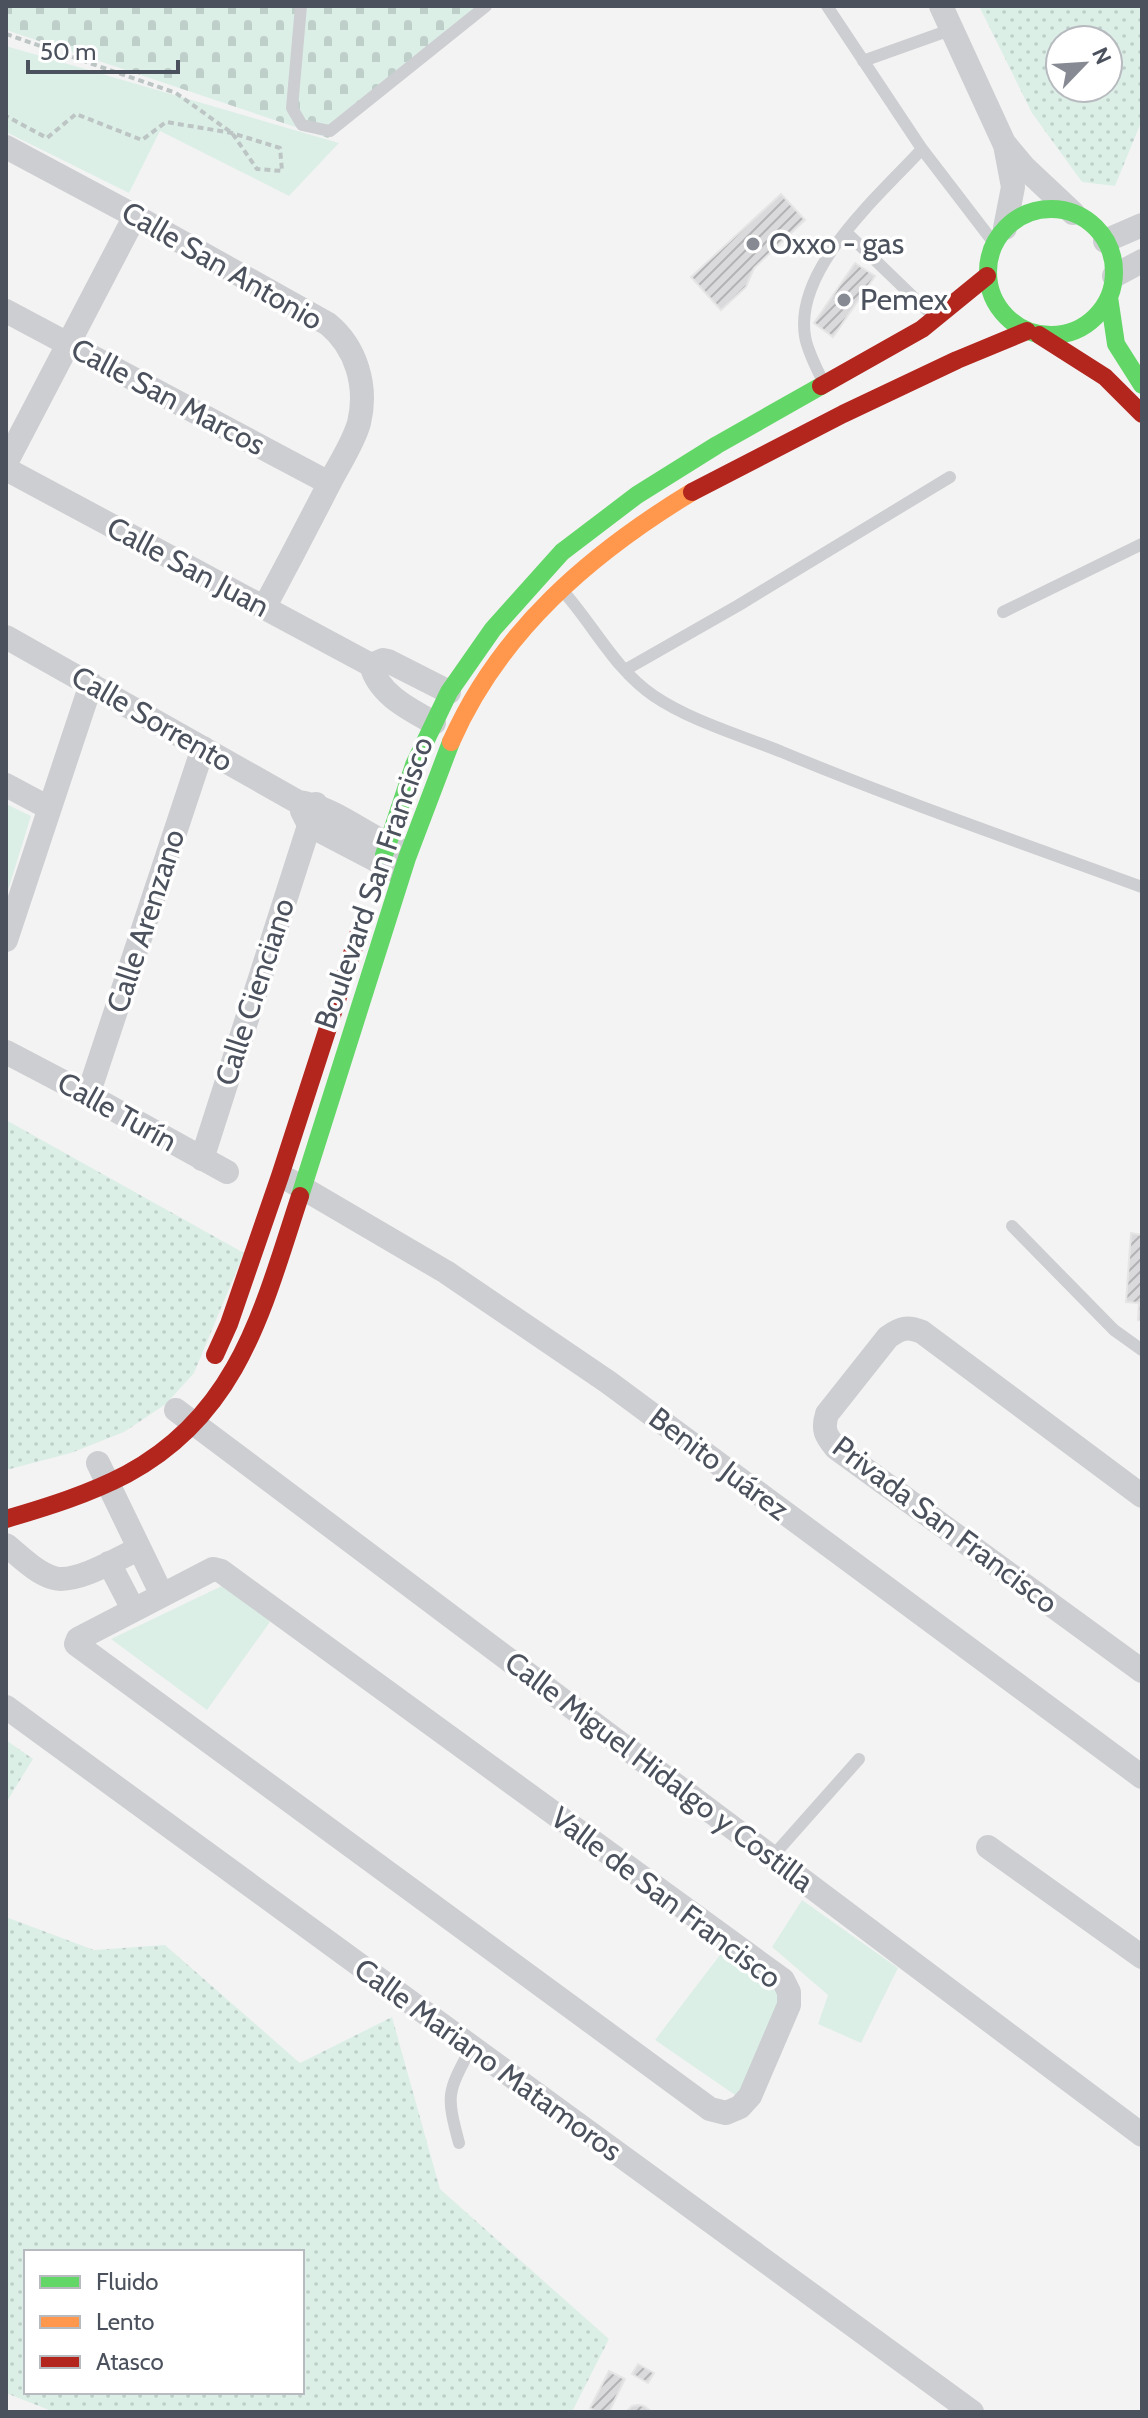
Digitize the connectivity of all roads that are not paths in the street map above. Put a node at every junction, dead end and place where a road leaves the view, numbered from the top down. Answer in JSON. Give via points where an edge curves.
{"nodes":[{"id":1,"x":301,"y":6,"type":"edge"},
{"id":2,"x":486,"y":6,"type":"edge"},
{"id":3,"x":827,"y":6,"type":"edge"},
{"id":4,"x":941,"y":6,"type":"edge"},
{"id":5,"x":950,"y":30,"type":"junction"},
{"id":6,"x":863,"y":61,"type":"junction"},
{"id":7,"x":1004,"y":143,"type":"junction"},
{"id":8,"x":6,"y":147,"type":"edge"},
{"id":9,"x":922,"y":149,"type":"junction"},
{"id":10,"x":1073,"y":213,"type":"junction"},
{"id":11,"x":135,"y":216,"type":"junction"},
{"id":12,"x":1142,"y":225,"type":"edge"},
{"id":13,"x":846,"y":232,"type":"junction"},
{"id":14,"x":1000,"y":235,"type":"junction"},
{"id":15,"x":1105,"y":241,"type":"junction"},
{"id":16,"x":1142,"y":261,"type":"edge"},
{"id":17,"x":987,"y":276,"type":"junction"},
{"id":18,"x":1112,"y":286,"type":"junction"},
{"id":19,"x":6,"y":311,"type":"edge"},
{"id":20,"x":936,"y":319,"type":"junction"},
{"id":21,"x":1033,"y":333,"type":"junction"},
{"id":22,"x":70,"y":344,"type":"junction"},
{"id":23,"x":824,"y":385,"type":"junction"},
{"id":24,"x":1142,"y":385,"type":"edge"},
{"id":25,"x":1142,"y":414,"type":"edge"},
{"id":26,"x":6,"y":463,"type":"edge"},
{"id":27,"x":6,"y":469,"type":"edge"},
{"id":28,"x":950,"y":477,"type":"dead end"},
{"id":29,"x":329,"y":483,"type":"junction"},
{"id":30,"x":1142,"y":544,"type":"edge"},
{"id":31,"x":541,"y":573,"type":"junction"},
{"id":32,"x":560,"y":588,"type":"junction"},
{"id":33,"x":264,"y":608,"type":"junction"},
{"id":34,"x":1003,"y":612,"type":"dead end"},
{"id":35,"x":6,"y":637,"type":"edge"},
{"id":36,"x":371,"y":665,"type":"junction"},
{"id":37,"x":625,"y":670,"type":"junction"},
{"id":38,"x":91,"y":684,"type":"junction"},
{"id":39,"x":449,"y":692,"type":"junction"},
{"id":40,"x":434,"y":723,"type":"junction"},
{"id":41,"x":203,"y":748,"type":"junction"},
{"id":42,"x":6,"y":785,"type":"edge"},
{"id":43,"x":49,"y":808,"type":"junction"},
{"id":44,"x":308,"y":810,"type":"junction"},
{"id":45,"x":391,"y":862,"type":"junction"},
{"id":46,"x":1142,"y":887,"type":"edge"},
{"id":47,"x":363,"y":918,"type":"dead end"},
{"id":48,"x":6,"y":940,"type":"edge"},
{"id":49,"x":6,"y":1052,"type":"edge"},
{"id":50,"x":88,"y":1095,"type":"junction"},
{"id":51,"x":202,"y":1159,"type":"junction"},
{"id":52,"x":227,"y":1172,"type":"dead end"},
{"id":53,"x":280,"y":1176,"type":"junction"},
{"id":54,"x":304,"y":1186,"type":"junction"},
{"id":55,"x":1012,"y":1226,"type":"dead end"},
{"id":56,"x":1142,"y":1350,"type":"edge"},
{"id":57,"x":202,"y":1377,"type":"dead end"},
{"id":58,"x":180,"y":1414,"type":"junction"},
{"id":59,"x":101,"y":1469,"type":"junction"},
{"id":60,"x":1142,"y":1496,"type":"edge"},
{"id":61,"x":6,"y":1519,"type":"edge"},
{"id":62,"x":6,"y":1545,"type":"edge"},
{"id":63,"x":138,"y":1549,"type":"junction"},
{"id":64,"x":109,"y":1563,"type":"junction"},
{"id":65,"x":162,"y":1595,"type":"junction"},
{"id":66,"x":133,"y":1609,"type":"junction"},
{"id":67,"x":1142,"y":1671,"type":"edge"},
{"id":68,"x":6,"y":1707,"type":"edge"},
{"id":69,"x":859,"y":1759,"type":"dead end"},
{"id":70,"x":1142,"y":1777,"type":"edge"},
{"id":71,"x":988,"y":1847,"type":"dead end"},
{"id":72,"x":772,"y":1857,"type":"junction"},
{"id":73,"x":1142,"y":1957,"type":"edge"},
{"id":74,"x":471,"y":2048,"type":"junction"},
{"id":75,"x":1142,"y":2135,"type":"edge"},
{"id":76,"x":459,"y":2143,"type":"dead end"},
{"id":77,"x":972,"y":2412,"type":"edge"}],
"edges":[{"from":1,"to":2,"type":"lane","via":[[292,108],[302,125],[330,131]]},
{"from":3,"to":6,"type":"lane"},
{"from":4,"to":5,"type":"street"},
{"from":5,"to":6,"type":"lane"},
{"from":5,"to":7,"type":"street"},
{"from":6,"to":9,"type":"lane"},
{"from":7,"to":10,"type":"street"},
{"from":7,"to":14,"type":"street","via":[[1013,187]]},
{"from":8,"to":11,"type":"street","name":"Calle San Antonio"},
{"from":9,"to":13,"type":"lane"},
{"from":9,"to":14,"type":"lane"},
{"from":10,"to":14,"type":"street","via":[[1037,210]]},
{"from":10,"to":15,"type":"street"},
{"from":11,"to":22,"type":"street"},
{"from":11,"to":29,"type":"street","name":"Calle San Antonio","via":[[343,337],[357,363],[361,409],[355,433]]},
{"from":12,"to":15,"type":"street"},
{"from":13,"to":20,"type":"lane"},
{"from":13,"to":23,"type":"lane","via":[[823,264],[807,301],[805,337]]},
{"from":14,"to":17,"type":"street"},
{"from":15,"to":18,"type":"street","via":[[1112,258]]},
{"from":16,"to":18,"type":"street"},
{"from":17,"to":20,"type":"street","name":"Boulevard San Francisco"},
{"from":17,"to":21,"type":"street","via":[[993,299],[1007,318]]},
{"from":18,"to":21,"type":"street","via":[[1098,315],[1081,329],[1061,336]]},
{"from":18,"to":24,"type":"street","via":[[1111,333]]},
{"from":19,"to":22,"type":"street","name":"Calle San Marcos"},
{"from":20,"to":23,"type":"street","name":"Boulevard San Francisco"},
{"from":21,"to":25,"type":"street","via":[[1105,377]]},
{"from":21,"to":32,"type":"street","name":"Boulevard San Francisco","via":[[977,350],[730,469],[652,515]]},
{"from":22,"to":26,"type":"street"},
{"from":22,"to":29,"type":"street","name":"Calle San Marcos"},
{"from":23,"to":31,"type":"street","name":"Boulevard San Francisco","via":[[637,495]]},
{"from":27,"to":33,"type":"street","name":"Calle San Juan"},
{"from":28,"to":37,"type":"lane"},
{"from":29,"to":33,"type":"street","name":"Calle San Antonio"},
{"from":30,"to":34,"type":"lane"},
{"from":31,"to":32,"type":"lane"},
{"from":31,"to":39,"type":"street","name":"Boulevard San Francisco"},
{"from":32,"to":37,"type":"lane"},
{"from":32,"to":45,"type":"street","name":"Boulevard San Francisco","via":[[514,639],[473,699]]},
{"from":33,"to":36,"type":"street","name":"Calle San Juan"},
{"from":35,"to":38,"type":"street","name":"Calle Sorrento"},
{"from":36,"to":39,"type":"street","name":"Calle San Juan","via":[[388,661]]},
{"from":36,"to":40,"type":"street","name":"Calle San Juan","via":[[385,691]]},
{"from":37,"to":46,"type":"lane","via":[[653,696],[690,715],[841,777]]},
{"from":38,"to":41,"type":"street","name":"Calle Sorrento"},
{"from":38,"to":43,"type":"street"},
{"from":39,"to":40,"type":"street","name":"Boulevard San Francisco"},
{"from":40,"to":45,"type":"street","name":"Boulevard San Francisco","via":[[414,765]]},
{"from":41,"to":44,"type":"street","name":"Calle Sorrento"},
{"from":41,"to":50,"type":"street","name":"Calle Arenzano"},
{"from":42,"to":43,"type":"street"},
{"from":43,"to":48,"type":"street"},
{"from":44,"to":45,"type":"street","name":"Calle Sorrento"},
{"from":44,"to":51,"type":"street","name":"Calle Cienciano"},
{"from":45,"to":54,"type":"street","name":"Boulevard San Francisco"},
{"from":47,"to":53,"type":"street","name":"Boulevard San Francisco"},
{"from":49,"to":50,"type":"street","name":"Calle Turín"},
{"from":50,"to":51,"type":"street","name":"Calle Turín"},
{"from":51,"to":52,"type":"street","name":"Calle Turín"},
{"from":53,"to":54,"type":"street","name":"Benito Juárez"},
{"from":53,"to":57,"type":"street","name":"Boulevard San Francisco","via":[[229,1324]]},
{"from":54,"to":58,"type":"street","name":"Boulevard San Francisco","via":[[242,1353],[219,1394]]},
{"from":54,"to":70,"type":"street","name":"Benito Juárez","via":[[446,1272],[584,1365]]},
{"from":55,"to":56,"type":"lane","via":[[1114,1330]]},
{"from":58,"to":59,"type":"street","name":"Boulevard San Francisco","via":[[143,1466]]},
{"from":58,"to":72,"type":"street","name":"Calle Miguel Hidalgo y Costilla"},
{"from":59,"to":61,"type":"street","name":"Boulevard San Francisco"},
{"from":59,"to":63,"type":"street"},
{"from":60,"to":67,"type":"street","name":"Privada San Francisco","via":[[910,1328],[888,1337],[823,1425],[836,1448]]},
{"from":62,"to":64,"type":"street","via":[[57,1579]]},
{"from":63,"to":64,"type":"street"},
{"from":63,"to":65,"type":"street"},
{"from":64,"to":66,"type":"street"},
{"from":65,"to":66,"type":"street","name":"Valle de San Francisco"},
{"from":65,"to":66,"type":"street","name":"Valle de San Francisco","via":[[206,1571],[221,1571],[777,1976],[786,1985],[789,2005],[747,2102],[726,2113],[710,2109],[75,1643]]},
{"from":68,"to":74,"type":"street","name":"Calle Mariano Matamoros"},
{"from":69,"to":72,"type":"lane"},
{"from":71,"to":73,"type":"street"},
{"from":72,"to":75,"type":"street","name":"Calle Miguel Hidalgo y Costilla"},
{"from":74,"to":76,"type":"lane","via":[[448,2102]]},
{"from":74,"to":77,"type":"street","name":"Calle Mariano Matamoros"}]}
